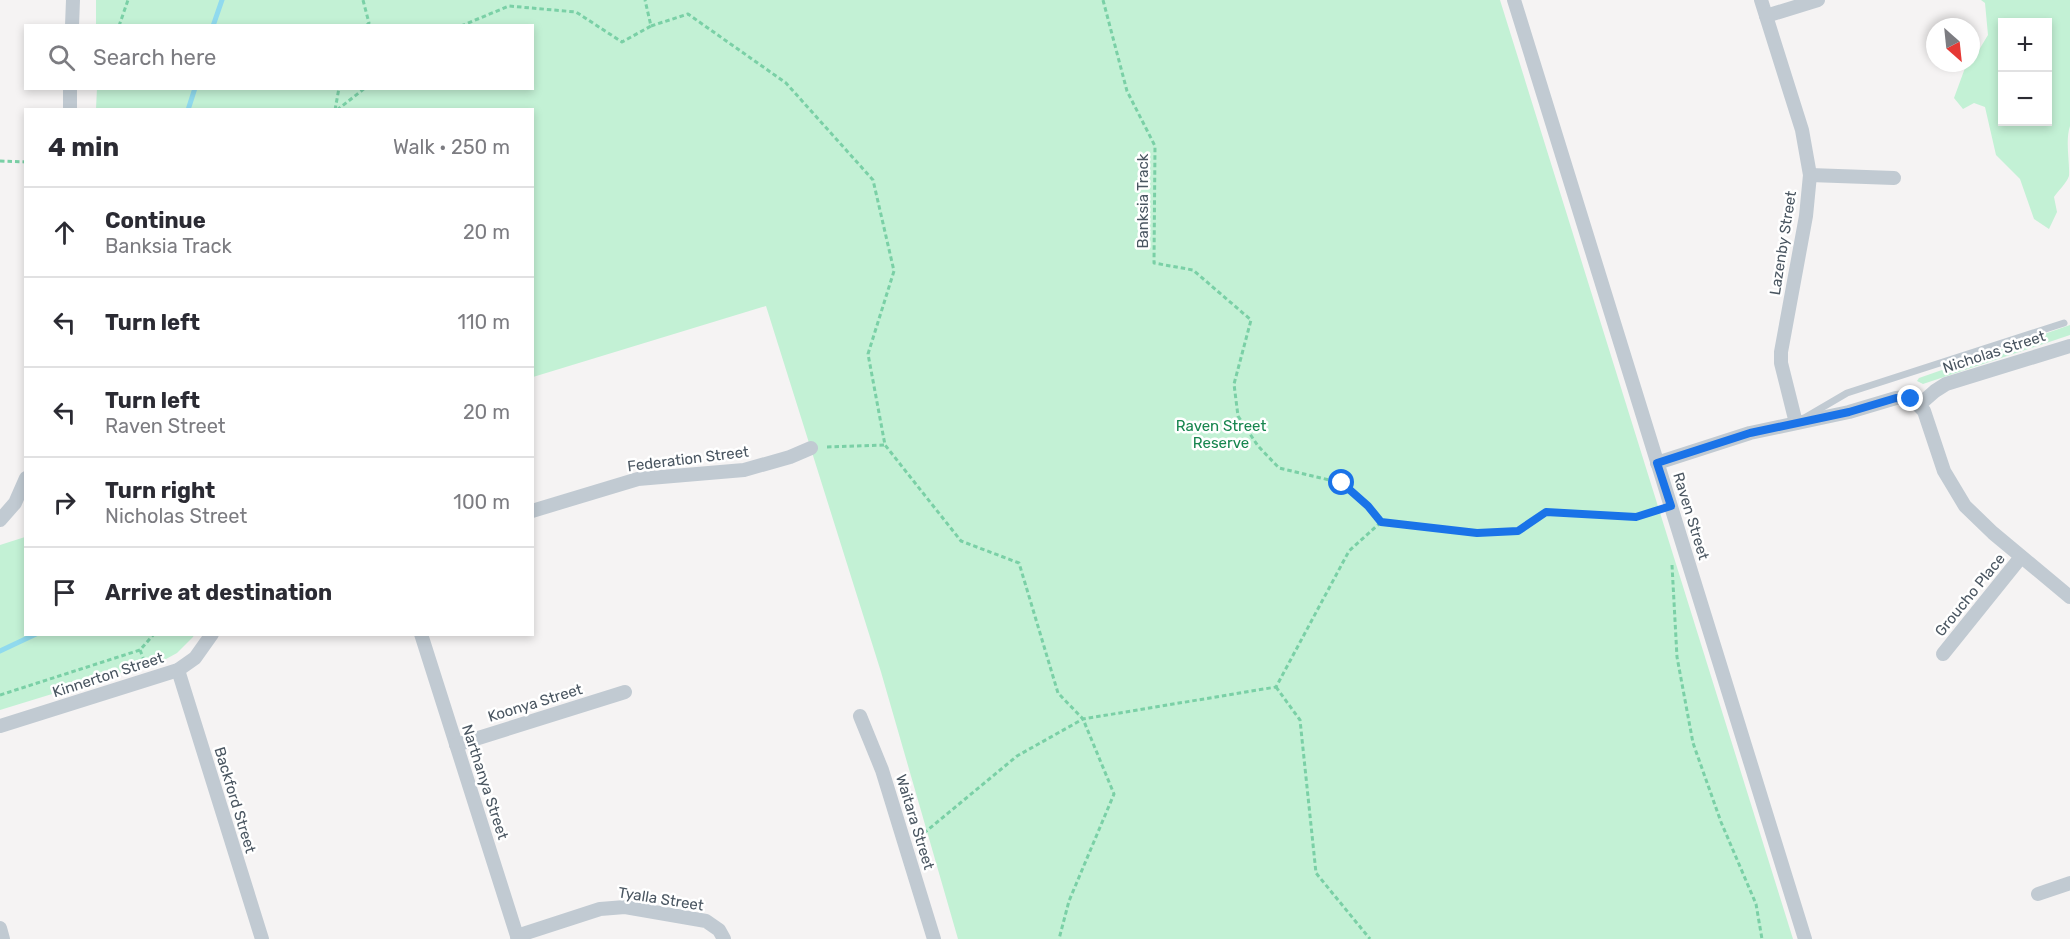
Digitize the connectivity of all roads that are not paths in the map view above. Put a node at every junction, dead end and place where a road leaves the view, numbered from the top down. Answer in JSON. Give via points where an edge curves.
{"nodes":[{"id":1,"x":73,"y":0,"type":"edge"},
{"id":2,"x":1514,"y":0,"type":"edge"},
{"id":3,"x":1761,"y":0,"type":"edge"},
{"id":4,"x":1818,"y":0,"type":"edge"},
{"id":5,"x":1766,"y":16,"type":"junction"},
{"id":6,"x":72,"y":24,"type":"edge"},
{"id":7,"x":70,"y":90,"type":"edge"},
{"id":8,"x":70,"y":108,"type":"edge"},
{"id":9,"x":1809,"y":175,"type":"junction"},
{"id":10,"x":1894,"y":178,"type":"dead end"},
{"id":11,"x":2064,"y":323,"type":"dead end"},
{"id":12,"x":2070,"y":346,"type":"edge"},
{"id":13,"x":1919,"y":405,"type":"junction"},
{"id":14,"x":1796,"y":423,"type":"junction"},
{"id":15,"x":811,"y":448,"type":"road end"},
{"id":16,"x":1657,"y":463,"type":"junction"},
{"id":17,"x":24,"y":483,"type":"edge"},
{"id":18,"x":534,"y":510,"type":"edge"},
{"id":19,"x":0,"y":520,"type":"edge"},
{"id":20,"x":2022,"y":557,"type":"junction"},
{"id":21,"x":2070,"y":597,"type":"edge"},
{"id":22,"x":211,"y":636,"type":"edge"},
{"id":23,"x":422,"y":636,"type":"edge"},
{"id":24,"x":1943,"y":654,"type":"dead end"},
{"id":25,"x":178,"y":670,"type":"junction"},
{"id":26,"x":625,"y":692,"type":"dead end"},
{"id":27,"x":860,"y":716,"type":"dead end"},
{"id":28,"x":0,"y":726,"type":"edge"},
{"id":29,"x":456,"y":745,"type":"junction"},
{"id":30,"x":2070,"y":884,"type":"edge"},
{"id":31,"x":2038,"y":894,"type":"dead end"},
{"id":32,"x":0,"y":928,"type":"edge"},
{"id":33,"x":518,"y":938,"type":"edge"},
{"id":34,"x":3,"y":939,"type":"edge"},
{"id":35,"x":262,"y":939,"type":"edge"},
{"id":36,"x":724,"y":939,"type":"edge"},
{"id":37,"x":934,"y":939,"type":"edge"},
{"id":38,"x":1805,"y":939,"type":"edge"}],
"edges":[{"from":1,"to":6,"type":"street"},
{"from":2,"to":16,"type":"street","name":"Raven Street"},
{"from":3,"to":5,"type":"street","name":"Lazenby Street"},
{"from":4,"to":5,"type":"street"},
{"from":5,"to":9,"type":"street","name":"Lazenby Street","via":[[1802,130]]},
{"from":7,"to":8,"type":"street"},
{"from":9,"to":10,"type":"street"},
{"from":9,"to":14,"type":"street","name":"Lazenby Street","via":[[1806,216],[1781,352]]},
{"from":11,"to":14,"type":"lane","name":"Nicholas Street","via":[[1847,393]]},
{"from":12,"to":13,"type":"street","name":"Nicholas Street","via":[[1946,384]]},
{"from":13,"to":14,"type":"street","name":"Nicholas Street","via":[[1907,398],[1896,398]]},
{"from":13,"to":20,"type":"street","via":[[1954,490],[1977,518]]},
{"from":14,"to":16,"type":"street","name":"Nicholas Street","via":[[1750,433]]},
{"from":15,"to":18,"type":"street","name":"Federation Street","via":[[744,470],[638,479]]},
{"from":16,"to":38,"type":"street","name":"Raven Street","via":[[1665,508]]},
{"from":17,"to":19,"type":"street","via":[[15,503]]},
{"from":20,"to":21,"type":"street"},
{"from":20,"to":24,"type":"street","name":"Groucho Place"},
{"from":22,"to":25,"type":"street","name":"Kinnerton Street","via":[[195,658]]},
{"from":23,"to":29,"type":"street","name":"Narthanya Street"},
{"from":25,"to":28,"type":"street","name":"Kinnerton Street"},
{"from":25,"to":35,"type":"street","name":"Backford Street"},
{"from":26,"to":29,"type":"street","name":"Koonya Street"},
{"from":27,"to":37,"type":"street","name":"Waitara Street","via":[[882,770]]},
{"from":29,"to":33,"type":"street","name":"Narthanya Street"},
{"from":30,"to":31,"type":"street"},
{"from":32,"to":34,"type":"street"},
{"from":33,"to":36,"type":"street","name":"Tyalla Street","via":[[600,909],[625,907],[706,921]]}]}
